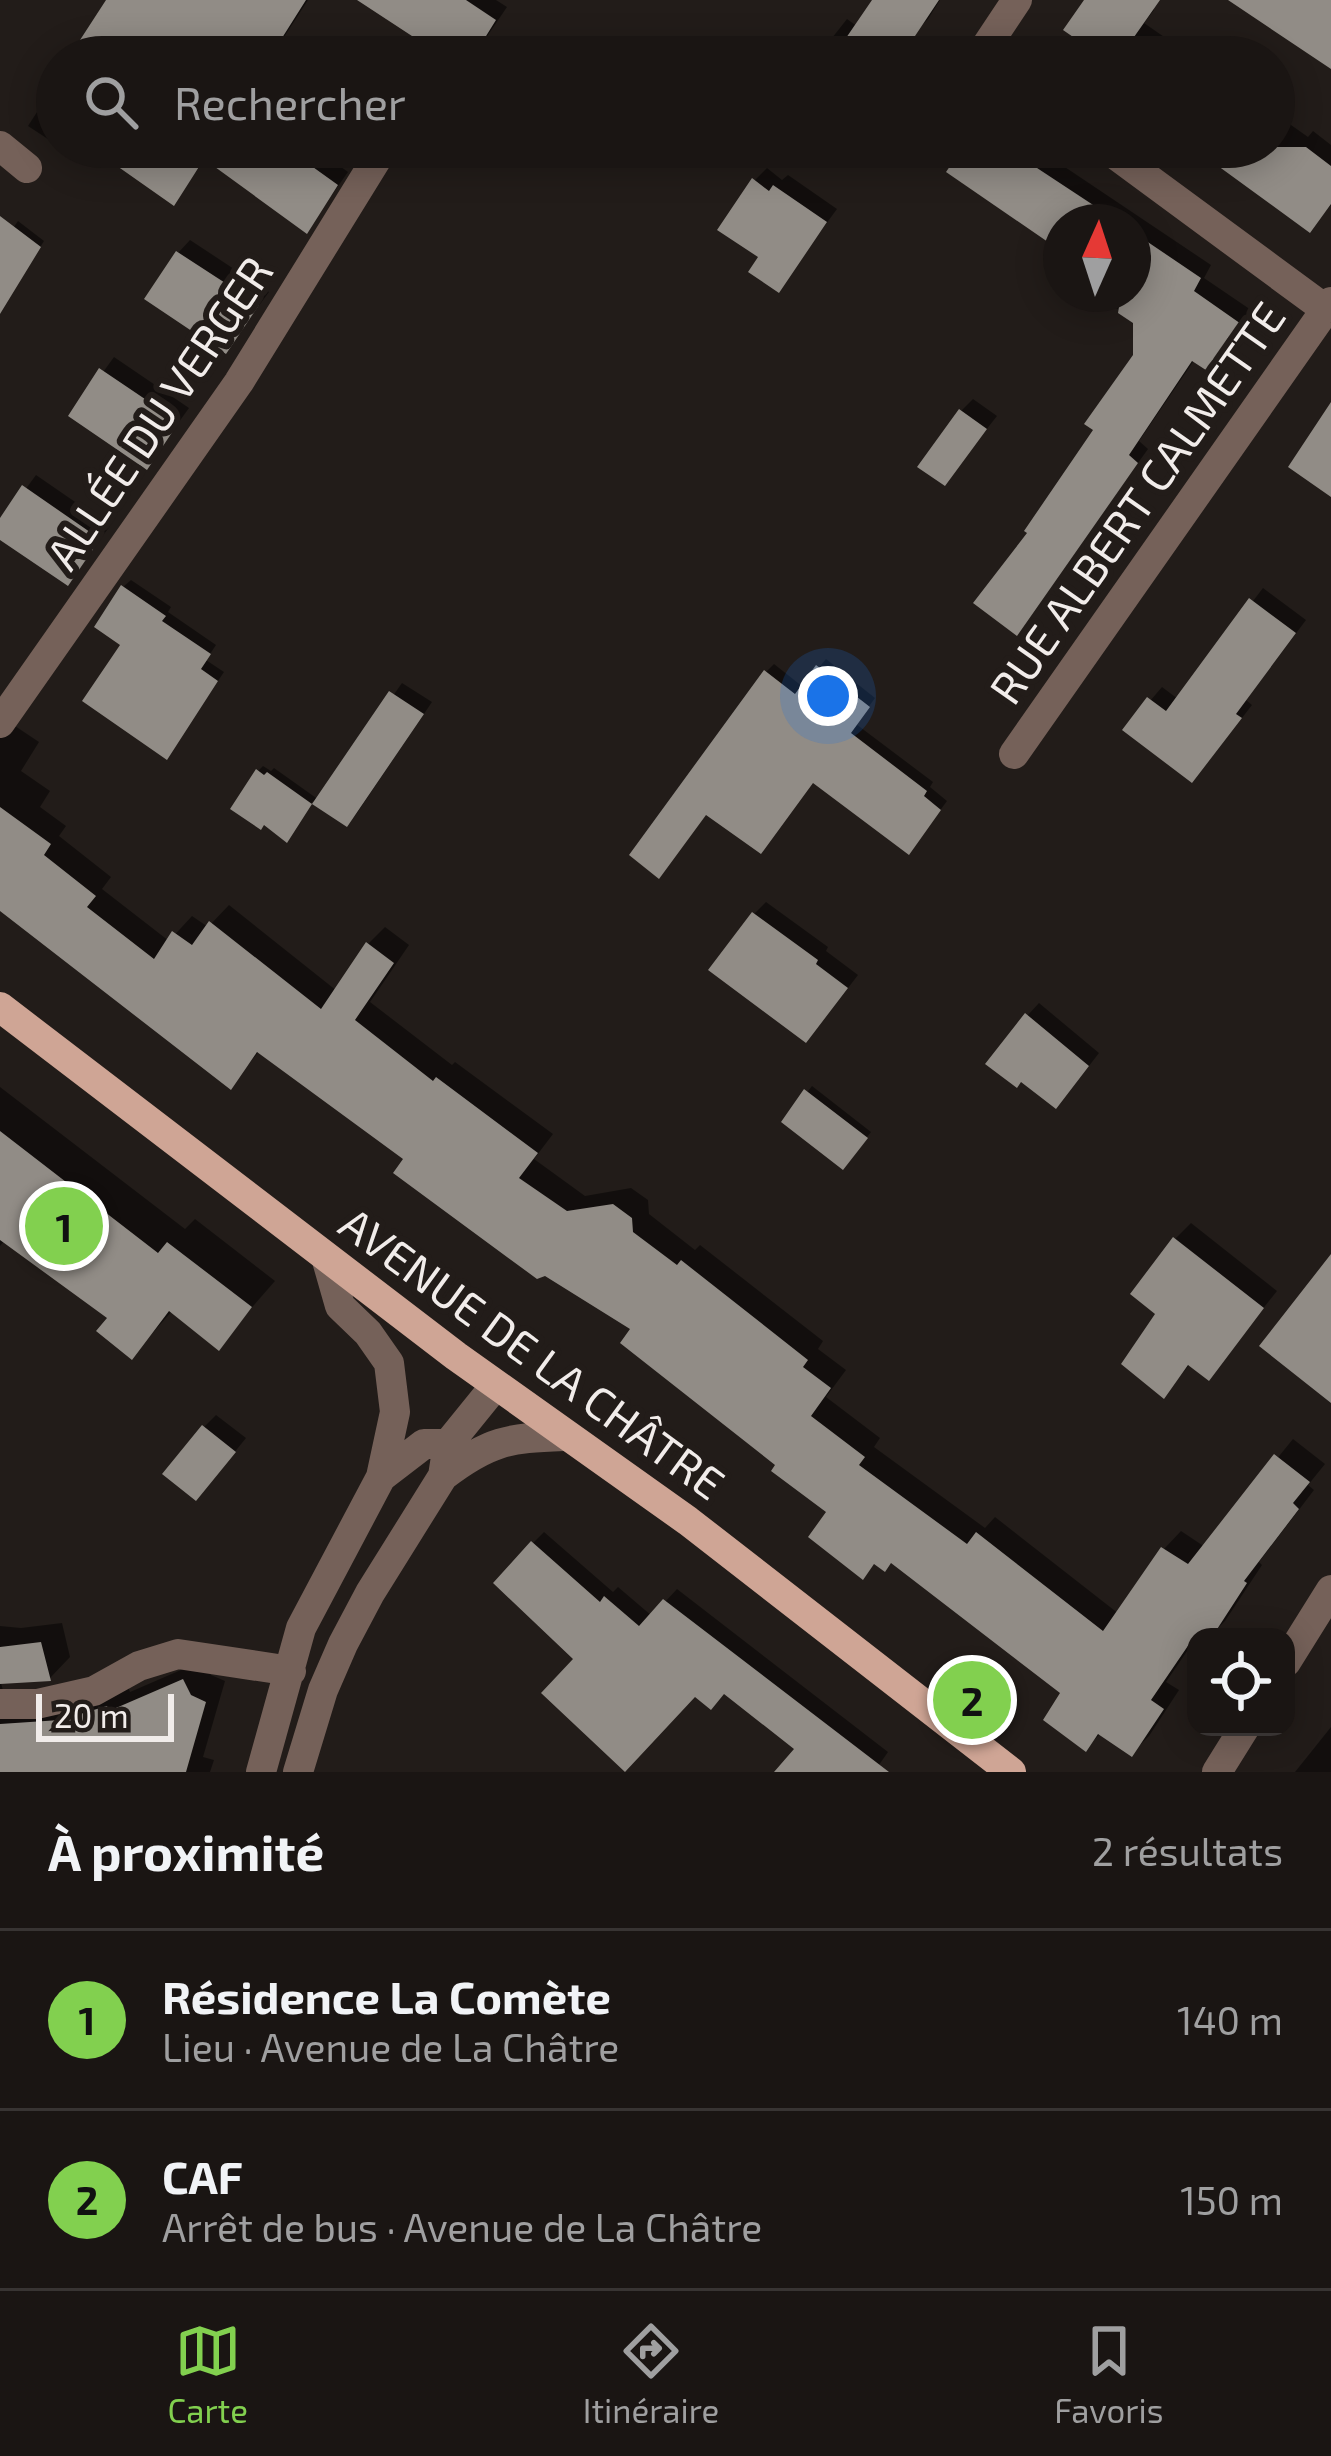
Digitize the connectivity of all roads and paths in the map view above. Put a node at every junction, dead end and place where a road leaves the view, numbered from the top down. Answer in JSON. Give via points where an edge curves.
{"nodes":[{"id":1,"x":1017,"y":0,"type":"edge"},
{"id":2,"x":993,"y":36,"type":"edge"},
{"id":3,"x":0,"y":146,"type":"edge"},
{"id":4,"x":27,"y":168,"type":"dead end"},
{"id":5,"x":371,"y":168,"type":"edge"},
{"id":6,"x":1135,"y":168,"type":"edge"},
{"id":7,"x":1328,"y":305,"type":"edge"},
{"id":8,"x":0,"y":723,"type":"edge"},
{"id":9,"x":1014,"y":754,"type":"dead end"},
{"id":10,"x":0,"y":1007,"type":"edge"},
{"id":11,"x":326,"y":1257,"type":"junction"},
{"id":12,"x":495,"y":1385,"type":"junction"},
{"id":13,"x":564,"y":1436,"type":"junction"},
{"id":14,"x":448,"y":1444,"type":"junction"},
{"id":15,"x":443,"y":1475,"type":"junction"},
{"id":16,"x":381,"y":1477,"type":"junction"},
{"id":17,"x":1331,"y":1590,"type":"edge"},
{"id":18,"x":1295,"y":1648,"type":"edge"},
{"id":19,"x":291,"y":1670,"type":"junction"},
{"id":20,"x":0,"y":1703,"type":"edge"},
{"id":21,"x":1239,"y":1736,"type":"edge"},
{"id":22,"x":261,"y":1772,"type":"edge"},
{"id":23,"x":298,"y":1772,"type":"edge"},
{"id":24,"x":1011,"y":1772,"type":"edge"},
{"id":25,"x":1217,"y":1772,"type":"edge"}],
"edges":[{"from":1,"to":2,"type":"street"},
{"from":3,"to":4,"type":"street"},
{"from":5,"to":8,"type":"street","name":"ALLÉE DU VERGER","via":[[239,382]]},
{"from":6,"to":7,"type":"street"},
{"from":7,"to":9,"type":"street","name":"RUE ALBERT CALMETTE"},
{"from":10,"to":11,"type":"main road","name":"AVENUE DE LA CHÂTRE"},
{"from":11,"to":12,"type":"main road","name":"AVENUE DE LA CHÂTRE"},
{"from":11,"to":16,"type":"street","via":[[340,1306],[388,1363],[395,1412]]},
{"from":12,"to":13,"type":"main road","name":"AVENUE DE LA CHÂTRE"},
{"from":12,"to":14,"type":"street"},
{"from":13,"to":15,"type":"street","via":[[505,1439]]},
{"from":13,"to":24,"type":"main road","name":"AVENUE DE LA CHÂTRE","via":[[688,1521]]},
{"from":14,"to":15,"type":"street"},
{"from":14,"to":16,"type":"street","via":[[424,1444]]},
{"from":15,"to":23,"type":"street","via":[[343,1644]]},
{"from":16,"to":19,"type":"street","via":[[301,1628]]},
{"from":17,"to":18,"type":"street"},
{"from":19,"to":20,"type":"street","via":[[178,1654],[94,1690],[37,1704]]},
{"from":19,"to":22,"type":"street"},
{"from":21,"to":25,"type":"street"}]}
